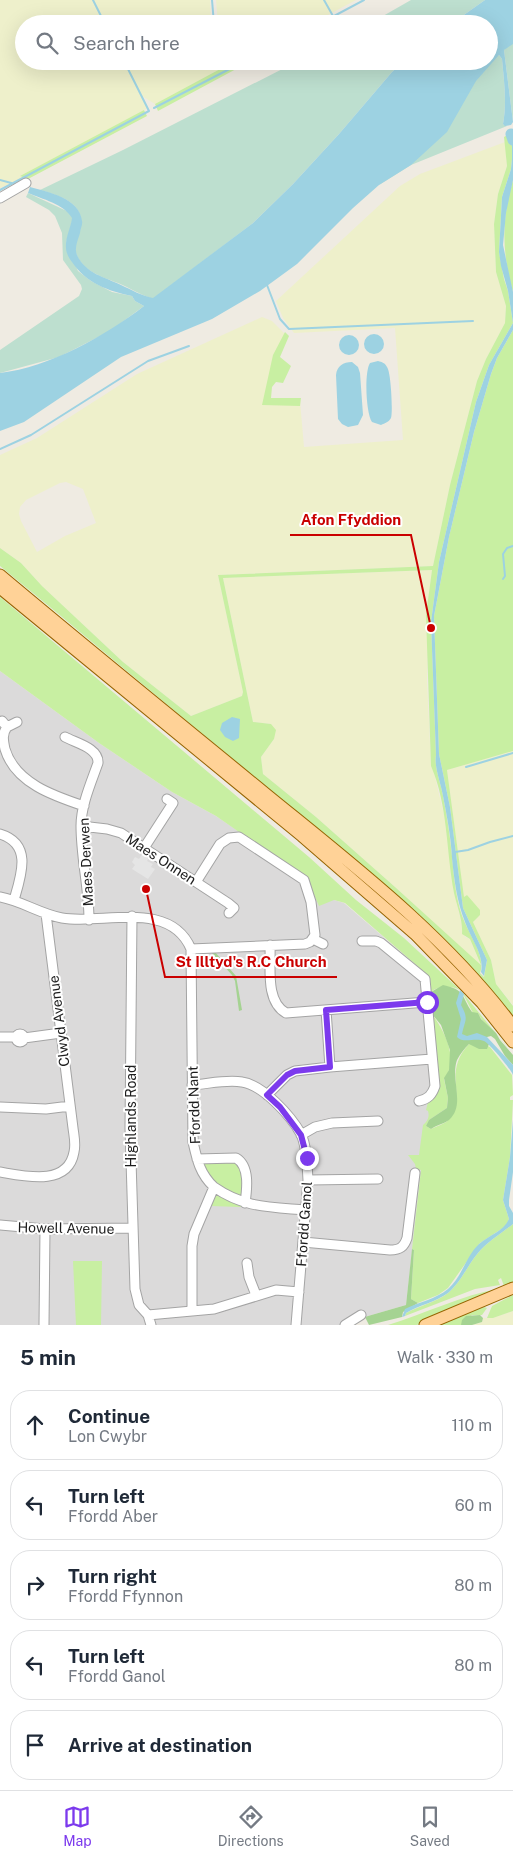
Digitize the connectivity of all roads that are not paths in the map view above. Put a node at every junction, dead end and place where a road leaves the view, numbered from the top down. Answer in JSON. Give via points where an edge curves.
{"nodes":[{"id":1,"x":26,"y":183,"type":"dead end"},
{"id":2,"x":0,"y":198,"type":"edge"},
{"id":3,"x":0,"y":575,"type":"edge"},
{"id":4,"x":0,"y":588,"type":"edge"},
{"id":5,"x":17,"y":722,"type":"dead end"},
{"id":6,"x":65,"y":737,"type":"dead end"},
{"id":7,"x":173,"y":800,"type":"dead end"},
{"id":8,"x":84,"y":806,"type":"junction"},
{"id":9,"x":81,"y":826,"type":"junction"},
{"id":10,"x":0,"y":834,"type":"edge"},
{"id":11,"x":144,"y":848,"type":"junction"},
{"id":12,"x":196,"y":882,"type":"junction"},
{"id":13,"x":0,"y":897,"type":"edge"},
{"id":14,"x":14,"y":900,"type":"junction"},
{"id":15,"x":234,"y":912,"type":"dead end"},
{"id":16,"x":46,"y":914,"type":"junction"},
{"id":17,"x":132,"y":916,"type":"junction"},
{"id":18,"x":89,"y":920,"type":"junction"},
{"id":19,"x":313,"y":939,"type":"junction"},
{"id":20,"x":366,"y":939,"type":"dead end"},
{"id":21,"x":323,"y":944,"type":"dead end"},
{"id":22,"x":270,"y":945,"type":"junction"},
{"id":23,"x":191,"y":949,"type":"junction"},
{"id":24,"x":427,"y":1002,"type":"junction"},
{"id":25,"x":326,"y":1010,"type":"junction"},
{"id":26,"x":513,"y":1026,"type":"edge"},
{"id":27,"x":61,"y":1033,"type":"junction"},
{"id":28,"x":0,"y":1037,"type":"edge"},
{"id":29,"x":513,"y":1042,"type":"edge"},
{"id":30,"x":432,"y":1059,"type":"junction"},
{"id":31,"x":330,"y":1067,"type":"junction"},
{"id":32,"x":192,"y":1085,"type":"junction"},
{"id":33,"x":267,"y":1095,"type":"junction"},
{"id":34,"x":422,"y":1102,"type":"dead end"},
{"id":35,"x":70,"y":1106,"type":"junction"},
{"id":36,"x":0,"y":1107,"type":"edge"},
{"id":37,"x":378,"y":1121,"type":"dead end"},
{"id":38,"x":364,"y":1122,"type":"junction"},
{"id":39,"x":371,"y":1128,"type":"dead end"},
{"id":40,"x":301,"y":1135,"type":"junction"},
{"id":41,"x":197,"y":1159,"type":"junction"},
{"id":42,"x":0,"y":1172,"type":"edge"},
{"id":43,"x":412,"y":1178,"type":"dead end"},
{"id":44,"x":378,"y":1179,"type":"dead end"},
{"id":45,"x":308,"y":1180,"type":"junction"},
{"id":46,"x":214,"y":1187,"type":"junction"},
{"id":47,"x":245,"y":1202,"type":"junction"},
{"id":48,"x":304,"y":1210,"type":"junction"},
{"id":49,"x":0,"y":1225,"type":"edge"},
{"id":50,"x":133,"y":1228,"type":"junction"},
{"id":51,"x":45,"y":1229,"type":"junction"},
{"id":52,"x":303,"y":1242,"type":"junction"},
{"id":53,"x":247,"y":1263,"type":"dead end"},
{"id":54,"x":513,"y":1288,"type":"edge"},
{"id":55,"x":299,"y":1292,"type":"junction"},
{"id":56,"x":256,"y":1295,"type":"junction"},
{"id":57,"x":192,"y":1311,"type":"junction"},
{"id":58,"x":147,"y":1314,"type":"junction"},
{"id":59,"x":358,"y":1315,"type":"dead end"},
{"id":60,"x":44,"y":1325,"type":"edge"},
{"id":61,"x":151,"y":1325,"type":"edge"},
{"id":62,"x":296,"y":1325,"type":"edge"},
{"id":63,"x":345,"y":1325,"type":"edge"},
{"id":64,"x":425,"y":1325,"type":"edge"}],
"edges":[{"from":1,"to":2,"type":"street"},
{"from":3,"to":26,"type":"main road","via":[[396,902],[464,967]]},
{"from":4,"to":29,"type":"main road","via":[[302,836],[415,934],[482,1003]]},
{"from":5,"to":8,"type":"street","via":[[4,724],[2,737],[17,771],[54,796]]},
{"from":6,"to":8,"type":"street","name":"Maes Derwen","via":[[95,752],[98,757]]},
{"from":7,"to":11,"type":"street"},
{"from":8,"to":9,"type":"street","name":"Maes Derwen"},
{"from":9,"to":11,"type":"street","name":"Maes Onnen","via":[[114,830]]},
{"from":9,"to":18,"type":"street","name":"Maes Derwen"},
{"from":10,"to":14,"type":"street","via":[[11,839],[22,856]]},
{"from":11,"to":12,"type":"street","name":"Maes Onnen"},
{"from":12,"to":15,"type":"street","name":"Maes Onnen"},
{"from":12,"to":19,"type":"street","via":[[220,844],[229,838],[239,838],[304,880],[316,930]]},
{"from":13,"to":14,"type":"street"},
{"from":14,"to":16,"type":"street"},
{"from":16,"to":18,"type":"street"},
{"from":16,"to":27,"type":"street","name":"Clwyd Avenue"},
{"from":17,"to":18,"type":"street"},
{"from":17,"to":23,"type":"street","via":[[166,924],[184,937]]},
{"from":17,"to":50,"type":"street","name":"Highlands Road","via":[[130,1128]]},
{"from":19,"to":21,"type":"street"},
{"from":19,"to":22,"type":"street","via":[[305,944]]},
{"from":20,"to":24,"type":"street","via":[[381,943],[425,979]]},
{"from":22,"to":23,"type":"street"},
{"from":22,"to":25,"type":"street","via":[[271,984],[277,1005],[286,1013]]},
{"from":23,"to":32,"type":"street","name":"Ffordd Nant"},
{"from":24,"to":25,"type":"street"},
{"from":24,"to":30,"type":"street"},
{"from":25,"to":31,"type":"street"},
{"from":27,"to":28,"type":"street"},
{"from":27,"to":35,"type":"street","name":"Clwyd Avenue"},
{"from":30,"to":31,"type":"street"},
{"from":30,"to":34,"type":"street","via":[[435,1086]]},
{"from":31,"to":33,"type":"street","via":[[295,1071]]},
{"from":32,"to":33,"type":"street","name":"Ffordd Ganol","via":[[242,1082]]},
{"from":32,"to":41,"type":"street","name":"Ffordd Nant","via":[[193,1142]]},
{"from":33,"to":40,"type":"street","name":"Ffordd Ganol"},
{"from":35,"to":36,"type":"street","via":[[46,1110]]},
{"from":35,"to":42,"type":"street","name":"Clwyd Avenue","via":[[74,1155],[66,1169],[47,1177]]},
{"from":37,"to":38,"type":"street"},
{"from":38,"to":39,"type":"street"},
{"from":38,"to":40,"type":"street","via":[[332,1123]]},
{"from":40,"to":45,"type":"street","name":"Ffordd Ganol"},
{"from":41,"to":46,"type":"street","name":"Ffordd Nant","via":[[202,1174]]},
{"from":41,"to":47,"type":"street","via":[[240,1160],[245,1168]]},
{"from":43,"to":52,"type":"street","via":[[407,1238],[401,1248],[390,1250]]},
{"from":44,"to":45,"type":"street","via":[[364,1183]]},
{"from":45,"to":48,"type":"street","name":"Ffordd Ganol"},
{"from":46,"to":47,"type":"street"},
{"from":46,"to":57,"type":"street","via":[[193,1240]]},
{"from":47,"to":48,"type":"street","via":[[261,1207]]},
{"from":48,"to":52,"type":"street","name":"Ffordd Ganol"},
{"from":49,"to":51,"type":"street","name":"Howell Avenue"},
{"from":50,"to":51,"type":"street","name":"Howell Avenue"},
{"from":50,"to":58,"type":"street","name":"Highlands Road","via":[[136,1297]]},
{"from":51,"to":60,"type":"street"},
{"from":52,"to":55,"type":"street","name":"Ffordd Ganol"},
{"from":53,"to":56,"type":"street"},
{"from":54,"to":64,"type":"main road"},
{"from":55,"to":56,"type":"street","via":[[276,1290]]},
{"from":55,"to":62,"type":"street","name":"Ffordd Ganol"},
{"from":56,"to":57,"type":"street","via":[[228,1305]]},
{"from":57,"to":58,"type":"street"},
{"from":58,"to":61,"type":"street","name":"Highlands Road"},
{"from":59,"to":63,"type":"street"}]}
